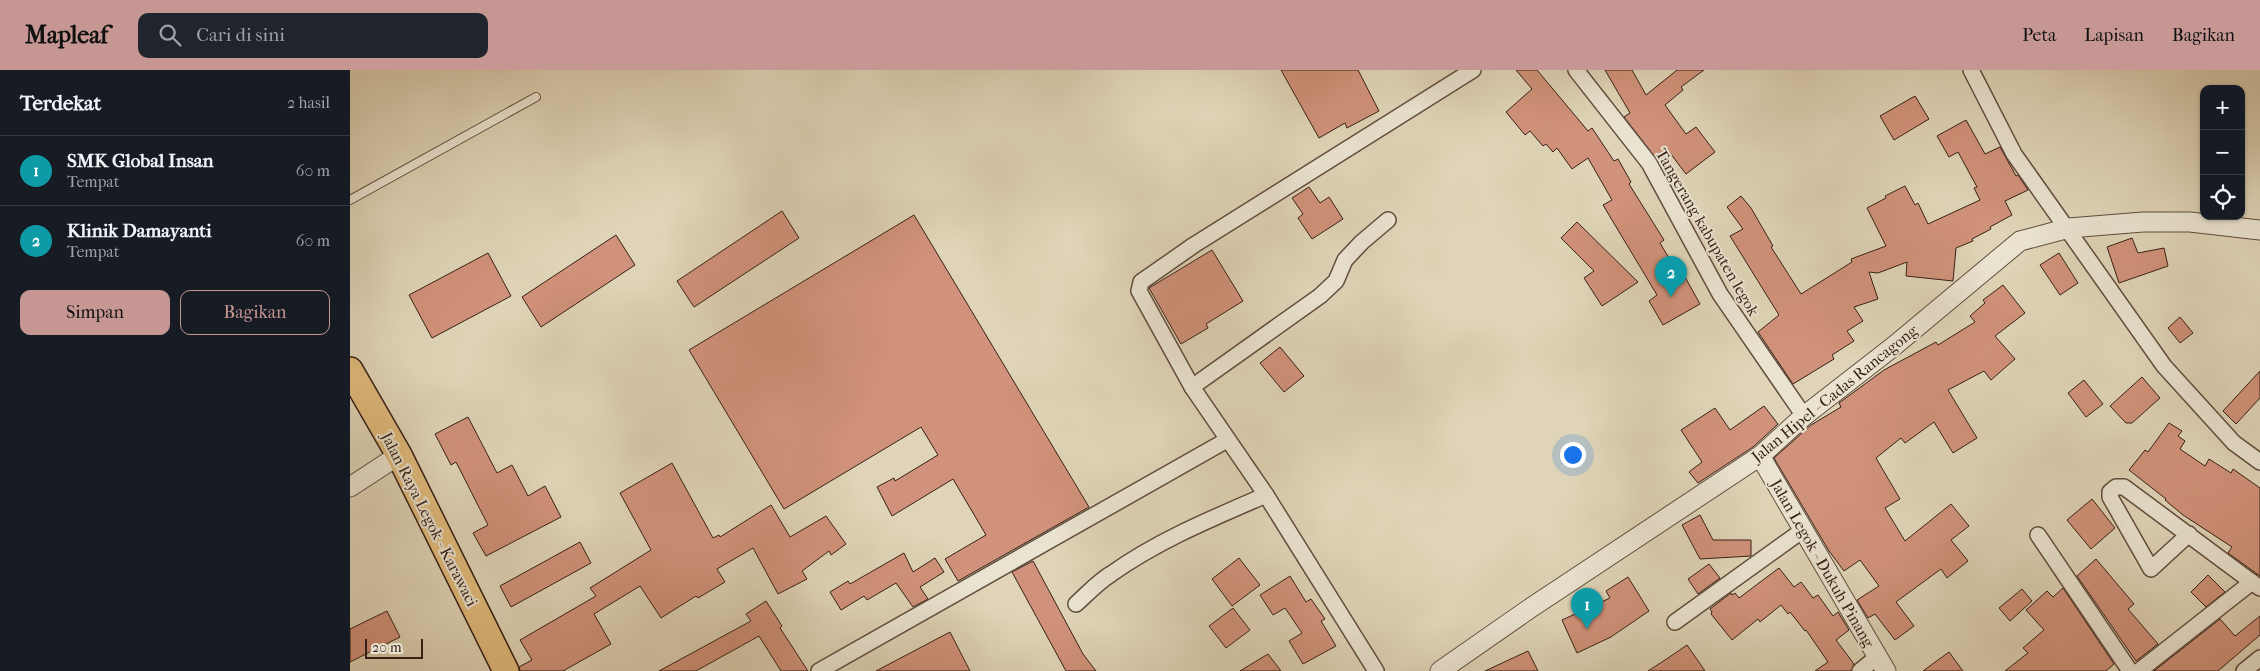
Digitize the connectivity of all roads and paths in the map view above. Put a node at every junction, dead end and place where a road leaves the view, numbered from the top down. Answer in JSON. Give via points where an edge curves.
{"nodes":[{"id":1,"x":1473,"y":70,"type":"edge"},
{"id":2,"x":1971,"y":70,"type":"edge"},
{"id":3,"x":1582,"y":72,"type":"edge"},
{"id":4,"x":536,"y":97,"type":"dead end"},
{"id":5,"x":350,"y":200,"type":"edge"},
{"id":6,"x":1388,"y":220,"type":"dead end"},
{"id":7,"x":2069,"y":228,"type":"junction"},
{"id":8,"x":2260,"y":230,"type":"edge"},
{"id":9,"x":350,"y":370,"type":"edge"},
{"id":10,"x":1192,"y":387,"type":"junction"},
{"id":11,"x":1804,"y":416,"type":"junction"},
{"id":12,"x":1227,"y":440,"type":"junction"},
{"id":13,"x":399,"y":455,"type":"junction"},
{"id":14,"x":1760,"y":456,"type":"junction"},
{"id":15,"x":2260,"y":462,"type":"edge"},
{"id":16,"x":350,"y":487,"type":"edge"},
{"id":17,"x":1266,"y":495,"type":"junction"},
{"id":18,"x":1803,"y":530,"type":"junction"},
{"id":19,"x":2189,"y":534,"type":"junction"},
{"id":20,"x":2038,"y":535,"type":"dead end"},
{"id":21,"x":2256,"y":585,"type":"edge"},
{"id":22,"x":1076,"y":604,"type":"dead end"},
{"id":23,"x":1675,"y":622,"type":"dead end"},
{"id":24,"x":2260,"y":658,"type":"edge"},
{"id":25,"x":1882,"y":664,"type":"edge"},
{"id":26,"x":506,"y":671,"type":"edge"},
{"id":27,"x":819,"y":671,"type":"edge"},
{"id":28,"x":1376,"y":671,"type":"edge"},
{"id":29,"x":1440,"y":671,"type":"edge"},
{"id":30,"x":1860,"y":671,"type":"edge"},
{"id":31,"x":2130,"y":671,"type":"edge"},
{"id":32,"x":2139,"y":671,"type":"edge"},
{"id":33,"x":2244,"y":671,"type":"edge"}],
"edges":[{"from":1,"to":10,"type":"street","via":[[1194,245],[1141,282],[1139,291],[1142,299]]},
{"from":2,"to":7,"type":"street","via":[[2014,154]]},
{"from":3,"to":11,"type":"street","name":"Tangerang kabupaten legok","via":[[1649,163],[1720,294]]},
{"from":4,"to":5,"type":"lane"},
{"from":6,"to":10,"type":"street","via":[[1345,260],[1336,281],[1320,296]]},
{"from":7,"to":8,"type":"street","name":"Jalan Hipel - Cadas Rancagong","via":[[2190,222]]},
{"from":7,"to":11,"type":"street","name":"Jalan Hipel - Cadas Rancagong","via":[[2020,241]]},
{"from":7,"to":15,"type":"street","via":[[2164,366],[2234,443]]},
{"from":9,"to":13,"type":"main road","name":"Jalan Raya Legok - Karawaci"},
{"from":10,"to":12,"type":"street"},
{"from":11,"to":14,"type":"street","name":"Jalan Hipel - Cadas Rancagong"},
{"from":12,"to":17,"type":"street"},
{"from":12,"to":27,"type":"street"},
{"from":13,"to":16,"type":"street"},
{"from":13,"to":26,"type":"main road","name":"Jalan Raya Legok - Karawaci"},
{"from":14,"to":18,"type":"street","name":"Jalan Legok - Dukuh Pinang"},
{"from":14,"to":29,"type":"street","name":"Jalan Hipel - Cadas Rancagong"},
{"from":17,"to":22,"type":"street","via":[[1184,531],[1142,554],[1109,575]]},
{"from":17,"to":28,"type":"street"},
{"from":18,"to":23,"type":"street"},
{"from":18,"to":25,"type":"street","name":"Jalan Legok - Dukuh Pinang"},
{"from":19,"to":19,"type":"street","via":[[2124,487],[2116,486],[2110,492],[2151,569]]},
{"from":19,"to":21,"type":"street"},
{"from":20,"to":31,"type":"street"},
{"from":21,"to":32,"type":"street"},
{"from":24,"to":33,"type":"street"},
{"from":25,"to":30,"type":"street"}]}
